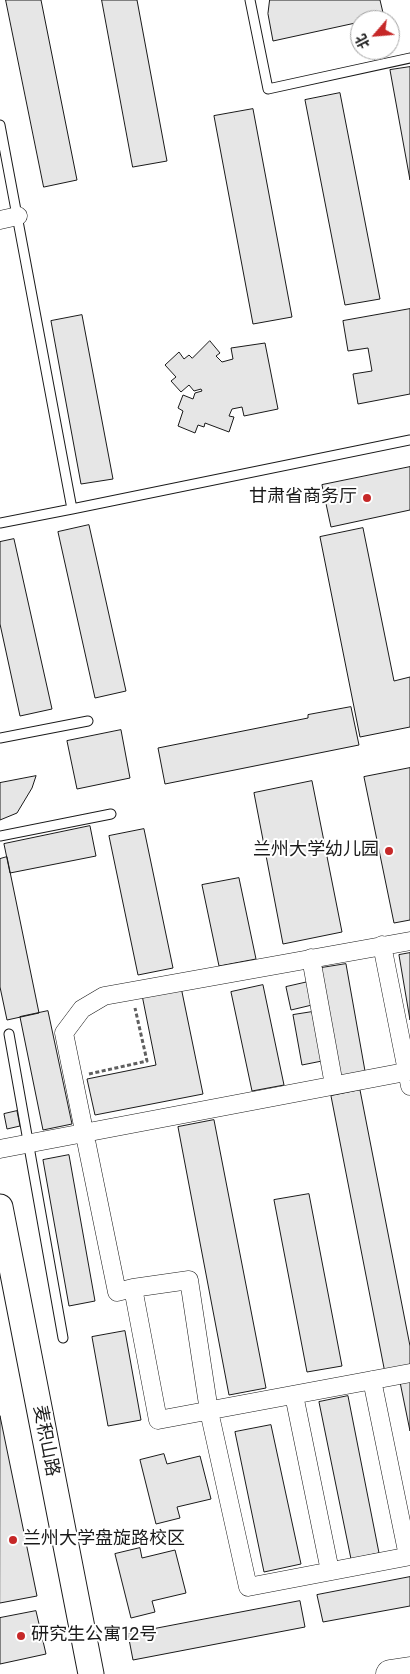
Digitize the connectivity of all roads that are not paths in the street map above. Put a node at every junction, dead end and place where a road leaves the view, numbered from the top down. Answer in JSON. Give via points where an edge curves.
{"nodes":[{"id":1,"x":250,"y":0,"type":"edge"},
{"id":2,"x":410,"y":58,"type":"edge"},
{"id":3,"x":0,"y":125,"type":"edge"},
{"id":4,"x":18,"y":216,"type":"junction"},
{"id":5,"x":0,"y":220,"type":"edge"},
{"id":6,"x":410,"y":440,"type":"edge"},
{"id":7,"x":72,"y":508,"type":"junction"},
{"id":8,"x":0,"y":523,"type":"edge"},
{"id":9,"x":88,"y":721,"type":"dead end"},
{"id":10,"x":0,"y":738,"type":"edge"},
{"id":11,"x":111,"y":814,"type":"dead end"},
{"id":12,"x":0,"y":836,"type":"edge"},
{"id":13,"x":410,"y":941,"type":"edge"},
{"id":14,"x":382,"y":945,"type":"junction"},
{"id":15,"x":311,"y":958,"type":"junction"},
{"id":16,"x":9,"y":1034,"type":"dead end"},
{"id":17,"x":409,"y":1076,"type":"edge"},
{"id":18,"x":334,"y":1085,"type":"junction"},
{"id":19,"x":83,"y":1133,"type":"junction"},
{"id":20,"x":30,"y":1144,"type":"junction"},
{"id":21,"x":0,"y":1149,"type":"edge"},
{"id":22,"x":0,"y":1207,"type":"edge"},
{"id":23,"x":133,"y":1288,"type":"junction"},
{"id":24,"x":63,"y":1338,"type":"dead end"},
{"id":25,"x":410,"y":1373,"type":"edge"},
{"id":26,"x":372,"y":1380,"type":"junction"},
{"id":27,"x":294,"y":1395,"type":"junction"},
{"id":28,"x":209,"y":1411,"type":"junction"},
{"id":29,"x":409,"y":1556,"type":"edge"},
{"id":30,"x":330,"y":1571,"type":"junction"},
{"id":31,"x":410,"y":1670,"type":"edge"},
{"id":32,"x":90,"y":1674,"type":"edge"},
{"id":33,"x":390,"y":1674,"type":"edge"}],
"edges":[{"from":1,"to":2,"type":"lane","via":[[268,89]]},
{"from":3,"to":4,"type":"lane"},
{"from":4,"to":5,"type":"street"},
{"from":4,"to":7,"type":"lane"},
{"from":6,"to":7,"type":"lane"},
{"from":7,"to":8,"type":"lane"},
{"from":9,"to":10,"type":"lane"},
{"from":11,"to":12,"type":"lane"},
{"from":13,"to":14,"type":"street"},
{"from":14,"to":15,"type":"street"},
{"from":14,"to":17,"type":"street"},
{"from":15,"to":18,"type":"street"},
{"from":15,"to":19,"type":"street","via":[[104,996],[82,1009],[64,1033]]},
{"from":16,"to":20,"type":"lane"},
{"from":17,"to":18,"type":"street"},
{"from":18,"to":19,"type":"street"},
{"from":19,"to":20,"type":"street"},
{"from":19,"to":23,"type":"street","via":[[117,1292]]},
{"from":20,"to":21,"type":"street"},
{"from":20,"to":24,"type":"lane"},
{"from":22,"to":32,"type":"street","name":"麦积山路"},
{"from":23,"to":28,"type":"street","via":[[158,1420]]},
{"from":23,"to":28,"type":"street","via":[[189,1280]]},
{"from":25,"to":26,"type":"street"},
{"from":26,"to":27,"type":"street"},
{"from":26,"to":29,"type":"street"},
{"from":27,"to":28,"type":"street"},
{"from":27,"to":30,"type":"street"},
{"from":28,"to":30,"type":"street","via":[[248,1587]]},
{"from":29,"to":30,"type":"street"},
{"from":31,"to":33,"type":"main road"}]}
